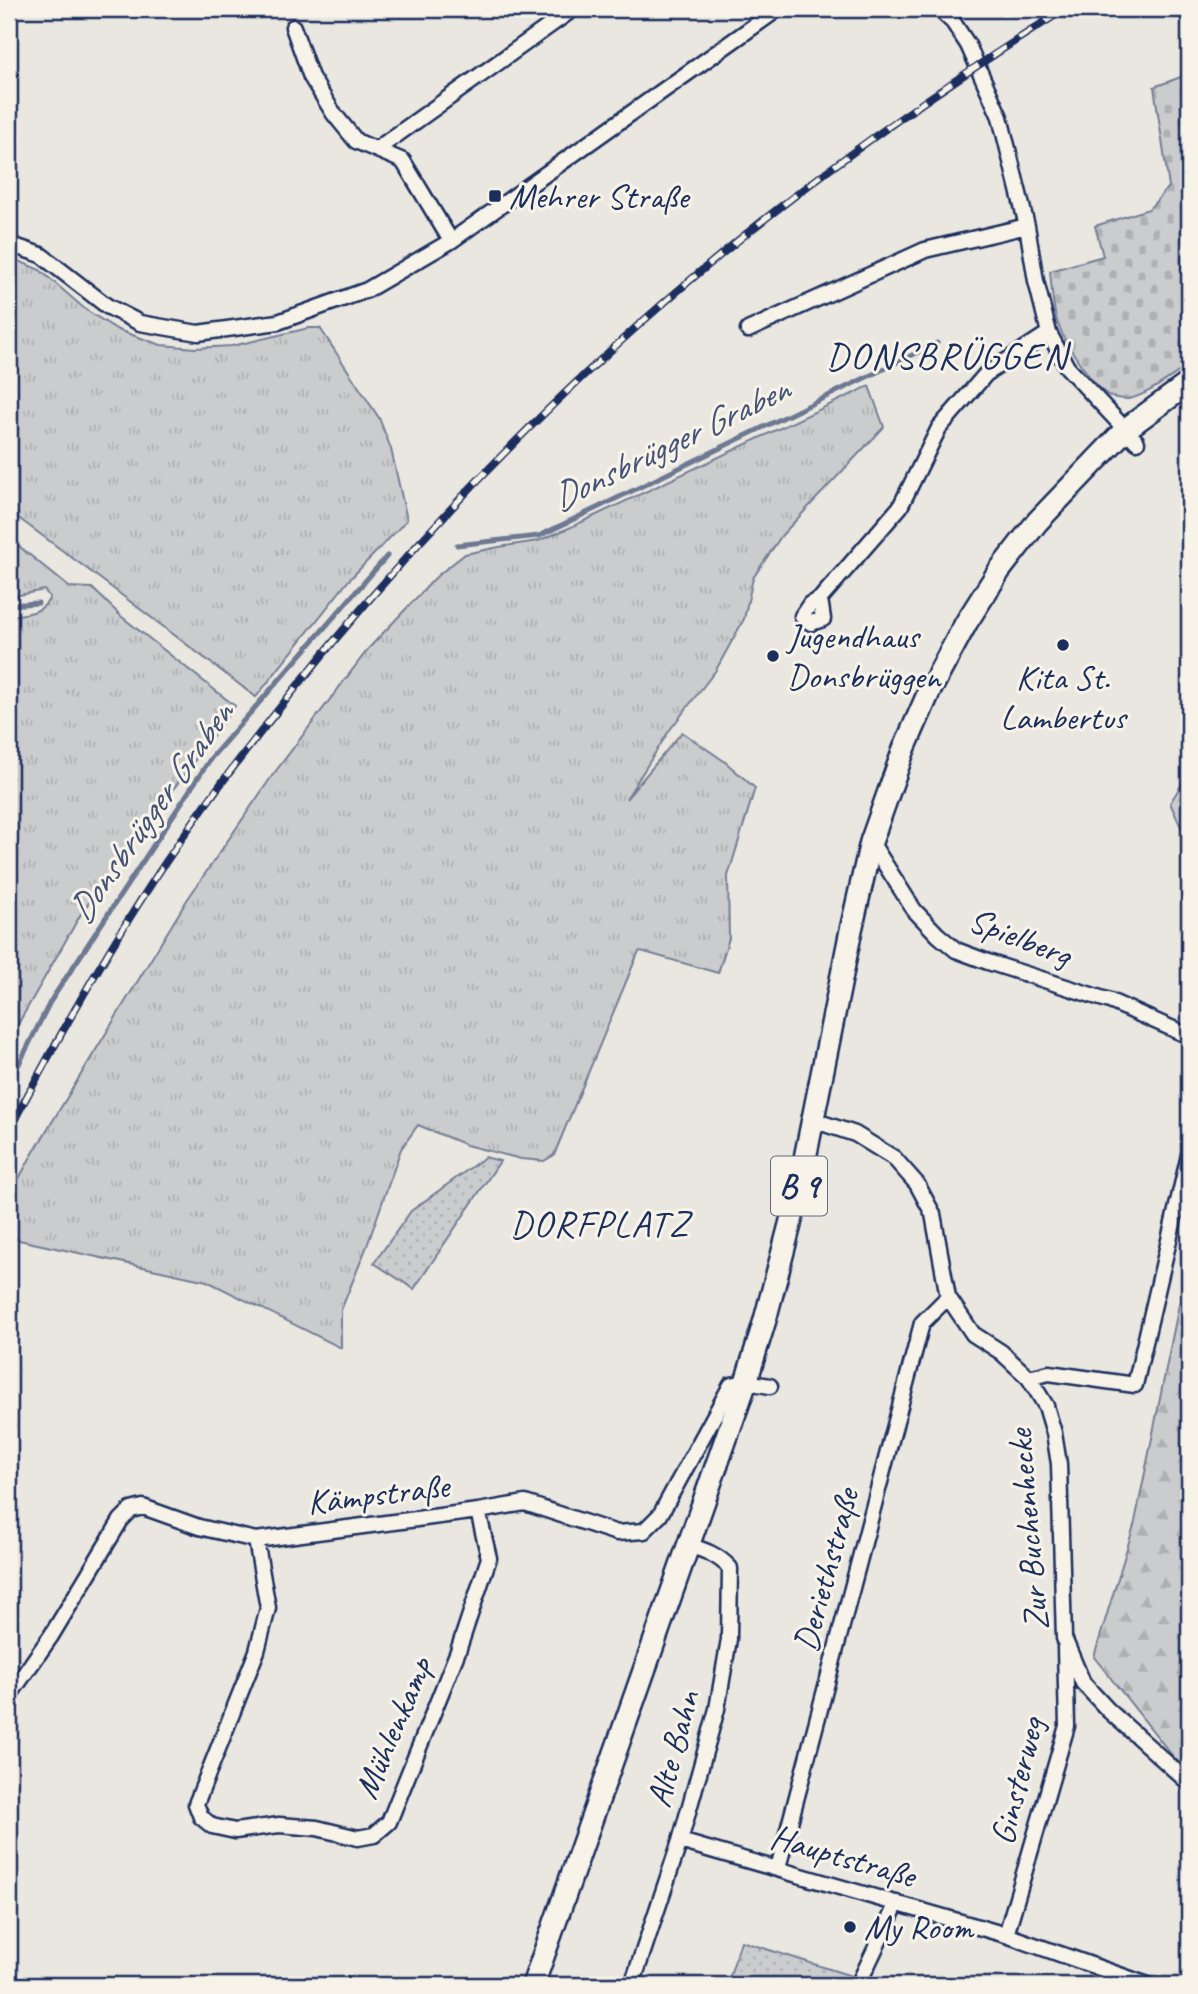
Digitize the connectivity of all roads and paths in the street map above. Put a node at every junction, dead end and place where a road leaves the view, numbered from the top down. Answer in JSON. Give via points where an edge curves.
{"nodes":[{"id":1,"x":573,"y":9,"type":"edge"},
{"id":2,"x":778,"y":9,"type":"edge"},
{"id":3,"x":939,"y":9,"type":"edge"},
{"id":4,"x":293,"y":27,"type":"dead end"},
{"id":5,"x":377,"y":149,"type":"junction"},
{"id":6,"x":1027,"y":226,"type":"junction"},
{"id":7,"x":451,"y":241,"type":"junction"},
{"id":8,"x":9,"y":244,"type":"edge"},
{"id":9,"x":748,"y":330,"type":"dead end"},
{"id":10,"x":1049,"y":333,"type":"junction"},
{"id":11,"x":1189,"y":383,"type":"edge"},
{"id":12,"x":1132,"y":436,"type":"junction"},
{"id":13,"x":820,"y":599,"type":"dead end"},
{"id":14,"x":871,"y":842,"type":"junction"},
{"id":15,"x":1189,"y":1035,"type":"edge"},
{"id":16,"x":813,"y":1120,"type":"junction"},
{"id":17,"x":1189,"y":1155,"type":"edge"},
{"id":18,"x":948,"y":1297,"type":"junction"},
{"id":19,"x":1029,"y":1378,"type":"junction"},
{"id":20,"x":746,"y":1382,"type":"junction"},
{"id":21,"x":770,"y":1386,"type":"dead end"},
{"id":22,"x":478,"y":1511,"type":"junction"},
{"id":23,"x":256,"y":1540,"type":"junction"},
{"id":24,"x":689,"y":1546,"type":"junction"},
{"id":25,"x":1064,"y":1638,"type":"junction"},
{"id":26,"x":9,"y":1696,"type":"edge"},
{"id":27,"x":1189,"y":1783,"type":"edge"},
{"id":28,"x":680,"y":1841,"type":"junction"},
{"id":29,"x":778,"y":1868,"type":"junction"},
{"id":30,"x":897,"y":1903,"type":"junction"},
{"id":31,"x":1006,"y":1935,"type":"junction"},
{"id":32,"x":9,"y":1982,"type":"edge"},
{"id":33,"x":18,"y":1985,"type":"edge"},
{"id":34,"x":533,"y":1985,"type":"edge"},
{"id":35,"x":632,"y":1985,"type":"edge"},
{"id":36,"x":858,"y":1985,"type":"edge"},
{"id":37,"x":1148,"y":1985,"type":"edge"}],
"edges":[{"from":1,"to":5,"type":"street"},
{"from":2,"to":7,"type":"street"},
{"from":3,"to":6,"type":"street","via":[[968,45],[1000,117]]},
{"from":4,"to":5,"type":"street","via":[[311,77],[334,114],[356,141]]},
{"from":5,"to":7,"type":"street","via":[[403,161]]},
{"from":6,"to":9,"type":"street","via":[[925,250]]},
{"from":6,"to":10,"type":"street"},
{"from":7,"to":8,"type":"street","via":[[367,290],[326,306],[278,322],[198,333],[140,323],[107,306],[40,255]]},
{"from":10,"to":12,"type":"street","via":[[1068,367]]},
{"from":10,"to":13,"type":"street","via":[[986,374],[939,428],[900,507]]},
{"from":11,"to":12,"type":"main road","number":"B 9"},
{"from":12,"to":14,"type":"main road","number":"B 9","via":[[1037,522],[999,571],[929,692]]},
{"from":14,"to":15,"type":"street","name":"Spielberg","via":[[914,910],[956,950],[1110,1001]]},
{"from":14,"to":16,"type":"main road","number":"B 9"},
{"from":16,"to":18,"type":"street","name":"Zur Buchenhecke","via":[[855,1134],[894,1158],[916,1184],[933,1214]]},
{"from":16,"to":20,"type":"main road","number":"B 9","via":[[797,1198]]},
{"from":17,"to":19,"type":"street","via":[[1135,1385],[1049,1373]]},
{"from":18,"to":19,"type":"street","name":"Zur Buchenhecke","via":[[973,1334]]},
{"from":18,"to":29,"type":"street","name":"Deriethstraße","via":[[922,1323]]},
{"from":19,"to":25,"type":"street","name":"Zur Buchenhecke","via":[[1046,1406],[1059,1464]]},
{"from":20,"to":21,"type":"street"},
{"from":20,"to":22,"type":"street","name":"Kämpstraße","via":[[731,1385],[660,1515],[644,1531],[617,1532],[525,1503]]},
{"from":20,"to":24,"type":"main road","number":"B 9"},
{"from":22,"to":23,"type":"street","name":"Kämpstraße"},
{"from":22,"to":23,"type":"street","name":"Mühlenkamp","via":[[489,1558],[458,1651],[388,1822],[374,1835],[358,1838],[279,1825],[235,1831],[212,1826],[196,1804],[257,1651],[268,1608]]},
{"from":23,"to":26,"type":"street","name":"Kämpstraße","via":[[199,1528],[143,1507],[131,1510]]},
{"from":24,"to":28,"type":"street","name":"Alte Bahn","via":[[707,1551],[730,1568],[729,1639],[716,1709]]},
{"from":24,"to":34,"type":"main road","number":"B 9"},
{"from":25,"to":27,"type":"street","name":"Zur Buchenhecke","via":[[1083,1682]]},
{"from":25,"to":31,"type":"street","name":"Ginsterweg","via":[[1067,1726]]},
{"from":28,"to":29,"type":"street","name":"Hauptstraße"},
{"from":28,"to":35,"type":"street","name":"Alte Bahn"},
{"from":29,"to":30,"type":"street","name":"Hauptstraße"},
{"from":30,"to":31,"type":"street","name":"Hauptstraße"},
{"from":30,"to":36,"type":"street"},
{"from":31,"to":37,"type":"street","name":"Hauptstraße"},
{"from":32,"to":33,"type":"street"}]}
